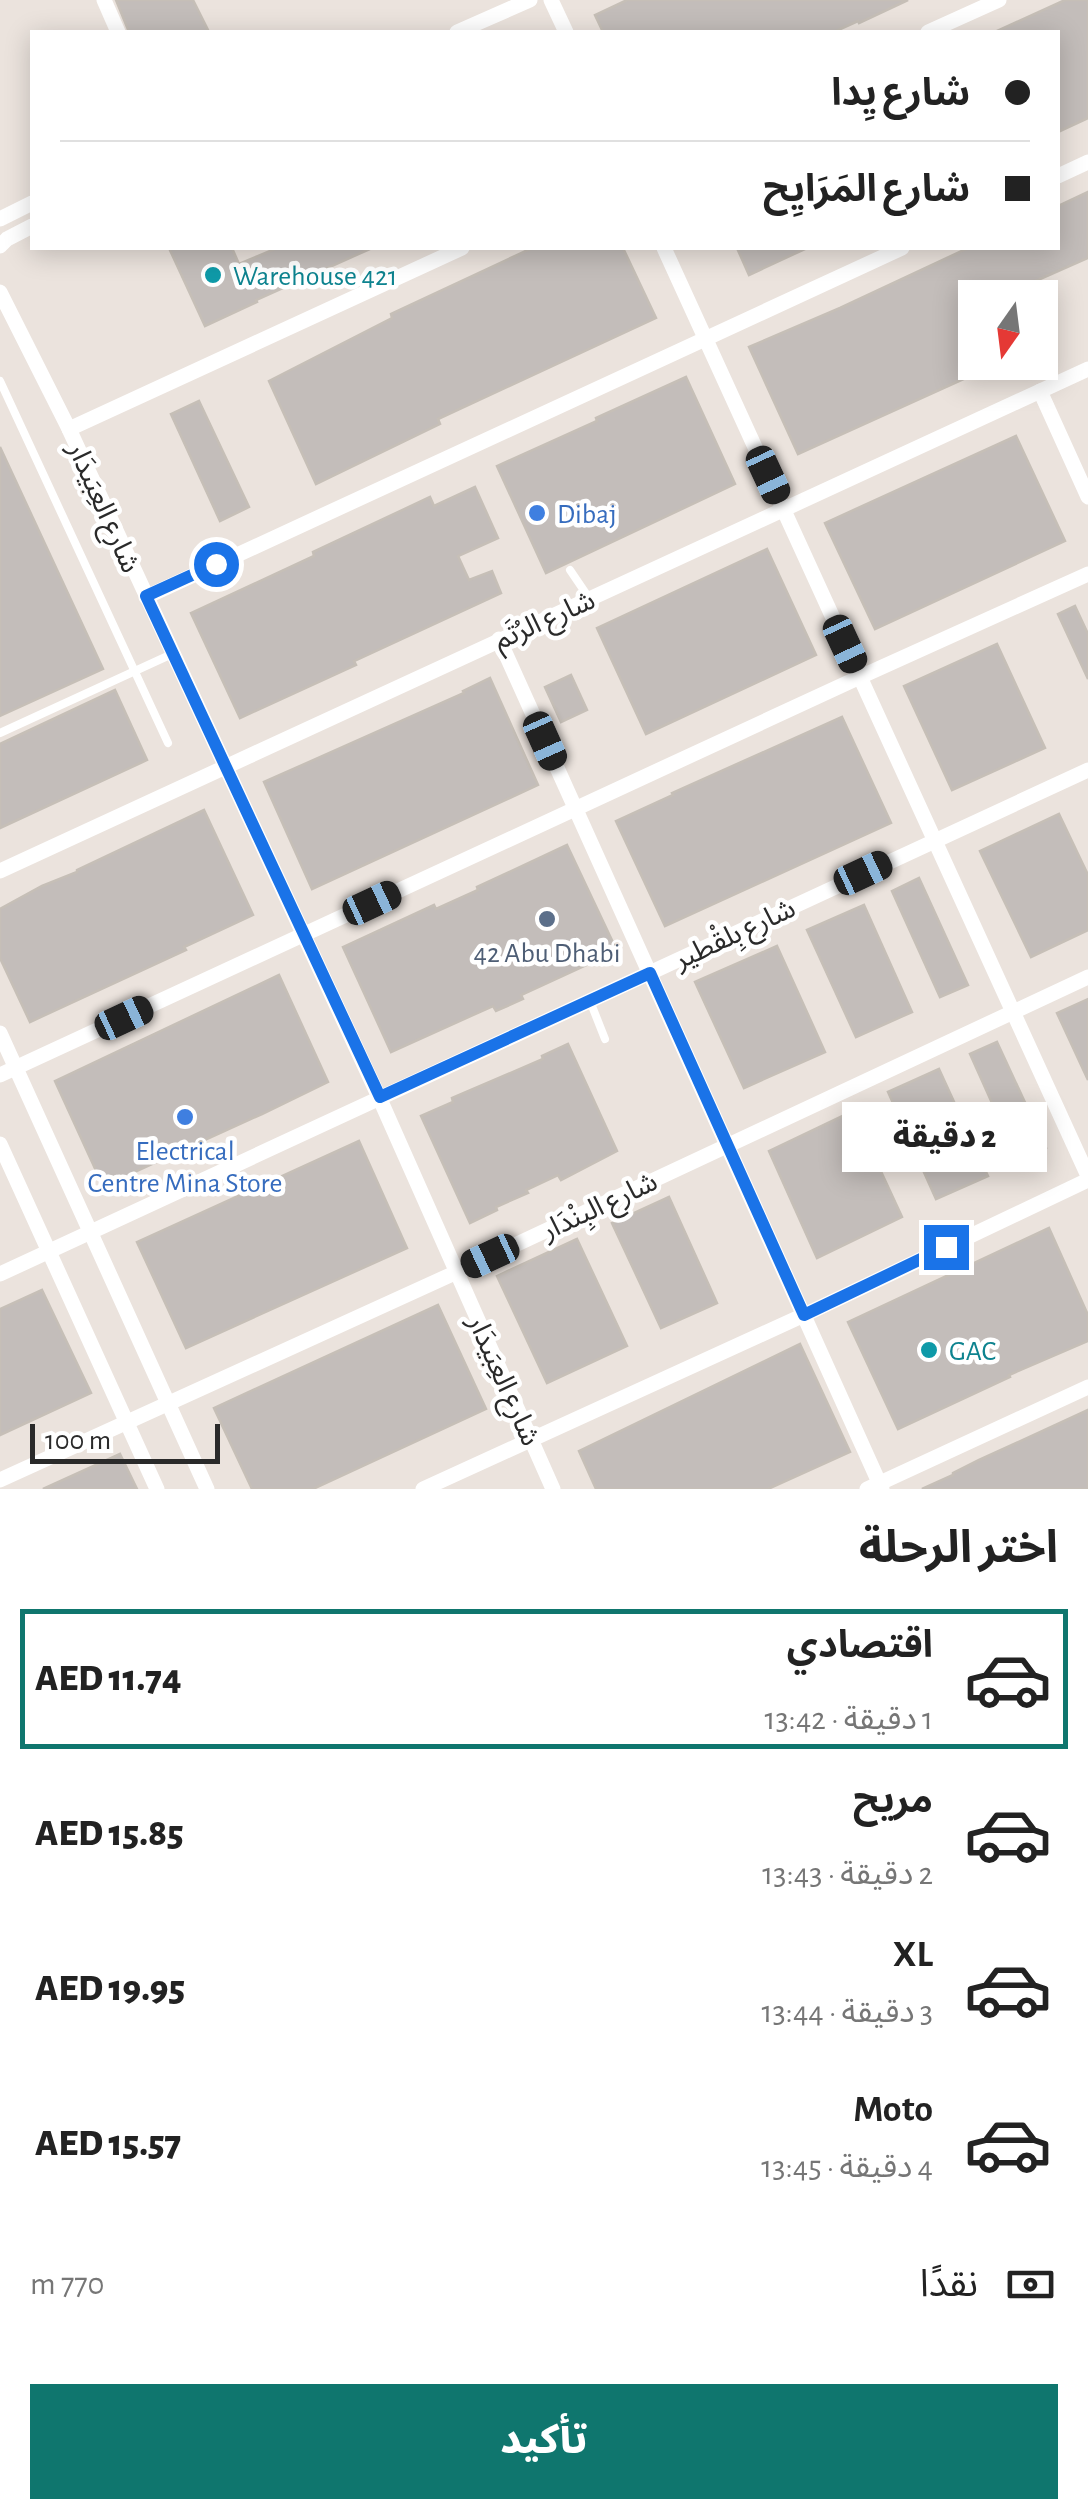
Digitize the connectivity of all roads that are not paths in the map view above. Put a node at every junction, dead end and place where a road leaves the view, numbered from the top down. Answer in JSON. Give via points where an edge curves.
{"nodes":[{"id":1,"x":104,"y":0,"type":"edge"},
{"id":2,"x":530,"y":0,"type":"edge"},
{"id":3,"x":551,"y":0,"type":"edge"},
{"id":4,"x":999,"y":0,"type":"edge"},
{"id":5,"x":117,"y":30,"type":"edge"},
{"id":6,"x":462,"y":30,"type":"edge"},
{"id":7,"x":565,"y":30,"type":"edge"},
{"id":8,"x":932,"y":30,"type":"edge"},
{"id":9,"x":1088,"y":162,"type":"edge"},
{"id":10,"x":1060,"y":175,"type":"edge"},
{"id":11,"x":30,"y":204,"type":"edge"},
{"id":12,"x":0,"y":219,"type":"edge"},
{"id":13,"x":30,"y":227,"type":"edge"},
{"id":14,"x":0,"y":246,"type":"edge"},
{"id":15,"x":458,"y":250,"type":"edge"},
{"id":16,"x":665,"y":250,"type":"edge"},
{"id":17,"x":898,"y":250,"type":"edge"},
{"id":18,"x":0,"y":292,"type":"edge"},
{"id":19,"x":705,"y":338,"type":"junction"},
{"id":20,"x":1088,"y":369,"type":"edge"},
{"id":21,"x":0,"y":381,"type":"edge"},
{"id":22,"x":1040,"y":391,"type":"junction"},
{"id":23,"x":70,"y":429,"type":"junction"},
{"id":24,"x":1088,"y":496,"type":"edge"},
{"id":25,"x":784,"y":510,"type":"junction"},
{"id":26,"x":570,"y":570,"type":"dead end"},
{"id":27,"x":1088,"y":574,"type":"edge"},
{"id":28,"x":146,"y":596,"type":"junction"},
{"id":29,"x":589,"y":598,"type":"junction"},
{"id":30,"x":499,"y":639,"type":"junction"},
{"id":31,"x":172,"y":654,"type":"junction"},
{"id":32,"x":134,"y":671,"type":"junction"},
{"id":33,"x":860,"y":677,"type":"junction"},
{"id":34,"x":0,"y":733,"type":"edge"},
{"id":35,"x":168,"y":743,"type":"dead end"},
{"id":36,"x":224,"y":766,"type":"junction"},
{"id":37,"x":1088,"y":770,"type":"edge"},
{"id":38,"x":576,"y":809,"type":"junction"},
{"id":39,"x":934,"y":840,"type":"junction"},
{"id":40,"x":0,"y":870,"type":"edge"},
{"id":41,"x":304,"y":935,"type":"junction"},
{"id":42,"x":650,"y":973,"type":"junction"},
{"id":43,"x":1088,"y":978,"type":"edge"},
{"id":44,"x":590,"y":1000,"type":"junction"},
{"id":45,"x":1014,"y":1013,"type":"junction"},
{"id":46,"x":0,"y":1032,"type":"edge"},
{"id":47,"x":605,"y":1039,"type":"dead end"},
{"id":48,"x":16,"y":1068,"type":"junction"},
{"id":49,"x":0,"y":1075,"type":"edge"},
{"id":50,"x":380,"y":1097,"type":"junction"},
{"id":51,"x":0,"y":1144,"type":"edge"},
{"id":52,"x":727,"y":1144,"type":"junction"},
{"id":53,"x":1088,"y":1178,"type":"edge"},
{"id":54,"x":90,"y":1232,"type":"junction"},
{"id":55,"x":49,"y":1251,"type":"junction"},
{"id":56,"x":457,"y":1272,"type":"junction"},
{"id":57,"x":0,"y":1274,"type":"edge"},
{"id":58,"x":804,"y":1315,"type":"junction"},
{"id":59,"x":1088,"y":1387,"type":"edge"},
{"id":60,"x":168,"y":1404,"type":"junction"},
{"id":61,"x":127,"y":1424,"type":"junction"},
{"id":62,"x":531,"y":1439,"type":"junction"},
{"id":63,"x":0,"y":1480,"type":"edge"},
{"id":64,"x":876,"y":1487,"type":"edge"},
{"id":65,"x":157,"y":1489,"type":"edge"},
{"id":66,"x":207,"y":1489,"type":"edge"},
{"id":67,"x":424,"y":1489,"type":"edge"},
{"id":68,"x":553,"y":1489,"type":"edge"}],
"edges":[{"from":1,"to":5,"type":"street"},
{"from":2,"to":6,"type":"street"},
{"from":3,"to":7,"type":"street"},
{"from":4,"to":8,"type":"street"},
{"from":9,"to":10,"type":"street"},
{"from":11,"to":12,"type":"street"},
{"from":13,"to":14,"type":"street"},
{"from":15,"to":23,"type":"street"},
{"from":16,"to":19,"type":"street"},
{"from":17,"to":19,"type":"street"},
{"from":18,"to":23,"type":"street","name":"شارع العِبَيدَار"},
{"from":19,"to":25,"type":"street"},
{"from":19,"to":28,"type":"street"},
{"from":20,"to":22,"type":"street","name":"شارع الرُتَم"},
{"from":21,"to":32,"type":"lane"},
{"from":22,"to":24,"type":"street"},
{"from":22,"to":25,"type":"street","name":"شارع الرُتَم"},
{"from":23,"to":28,"type":"street","name":"شارع العِبَيدَار"},
{"from":25,"to":29,"type":"street","name":"شارع الرُتَم"},
{"from":25,"to":33,"type":"street"},
{"from":26,"to":29,"type":"lane"},
{"from":27,"to":33,"type":"street"},
{"from":28,"to":31,"type":"street","name":"شارع العِبَيدَار"},
{"from":29,"to":30,"type":"street","name":"شارع الرُتَم"},
{"from":30,"to":36,"type":"street","name":"شارع الرُتَم"},
{"from":30,"to":38,"type":"street"},
{"from":31,"to":32,"type":"lane"},
{"from":31,"to":36,"type":"street","name":"شارع العِبَيدَار"},
{"from":32,"to":34,"type":"lane"},
{"from":32,"to":35,"type":"lane"},
{"from":33,"to":38,"type":"street"},
{"from":33,"to":39,"type":"street"},
{"from":36,"to":40,"type":"street","name":"شارع الرُتَم"},
{"from":36,"to":41,"type":"street","name":"شارع العِبَيدَار"},
{"from":37,"to":39,"type":"street","name":"شارع بِلقْطير"},
{"from":38,"to":41,"type":"street"},
{"from":38,"to":42,"type":"street"},
{"from":39,"to":42,"type":"street","name":"شارع بِلقْطير"},
{"from":39,"to":45,"type":"street"},
{"from":41,"to":48,"type":"street"},
{"from":41,"to":50,"type":"street","name":"شارع العِبَيدَار"},
{"from":42,"to":44,"type":"street","name":"شارع بِلقْطير"},
{"from":42,"to":52,"type":"street"},
{"from":43,"to":45,"type":"street","name":"شارع البِنْدَار"},
{"from":44,"to":47,"type":"lane"},
{"from":44,"to":50,"type":"street","name":"شارع بِلقْطير"},
{"from":45,"to":52,"type":"street","name":"شارع البِنْدَار"},
{"from":45,"to":53,"type":"street"},
{"from":46,"to":48,"type":"street"},
{"from":48,"to":49,"type":"street"},
{"from":48,"to":54,"type":"street"},
{"from":50,"to":54,"type":"street","name":"شارع بِلقْطير"},
{"from":50,"to":56,"type":"street","name":"شارع العِبَيدَار"},
{"from":51,"to":55,"type":"street"},
{"from":52,"to":56,"type":"street","name":"شارع البِنْدَار"},
{"from":52,"to":58,"type":"street"},
{"from":53,"to":58,"type":"street"},
{"from":54,"to":55,"type":"street","name":"شارع بِلقْطير"},
{"from":54,"to":60,"type":"street"},
{"from":55,"to":57,"type":"street","name":"شارع بِلقْطير"},
{"from":55,"to":61,"type":"street"},
{"from":56,"to":60,"type":"street","name":"شارع البِنْدَار"},
{"from":56,"to":62,"type":"street","name":"شارع العِبَيدَار"},
{"from":58,"to":62,"type":"street"},
{"from":58,"to":64,"type":"street"},
{"from":59,"to":64,"type":"street"},
{"from":60,"to":61,"type":"street","name":"شارع البِنْدَار"},
{"from":60,"to":66,"type":"street"},
{"from":61,"to":63,"type":"street","name":"شارع البِنْدَار"},
{"from":61,"to":65,"type":"street"},
{"from":62,"to":67,"type":"street"},
{"from":62,"to":68,"type":"street","name":"شارع العِبَيدَار"}]}
